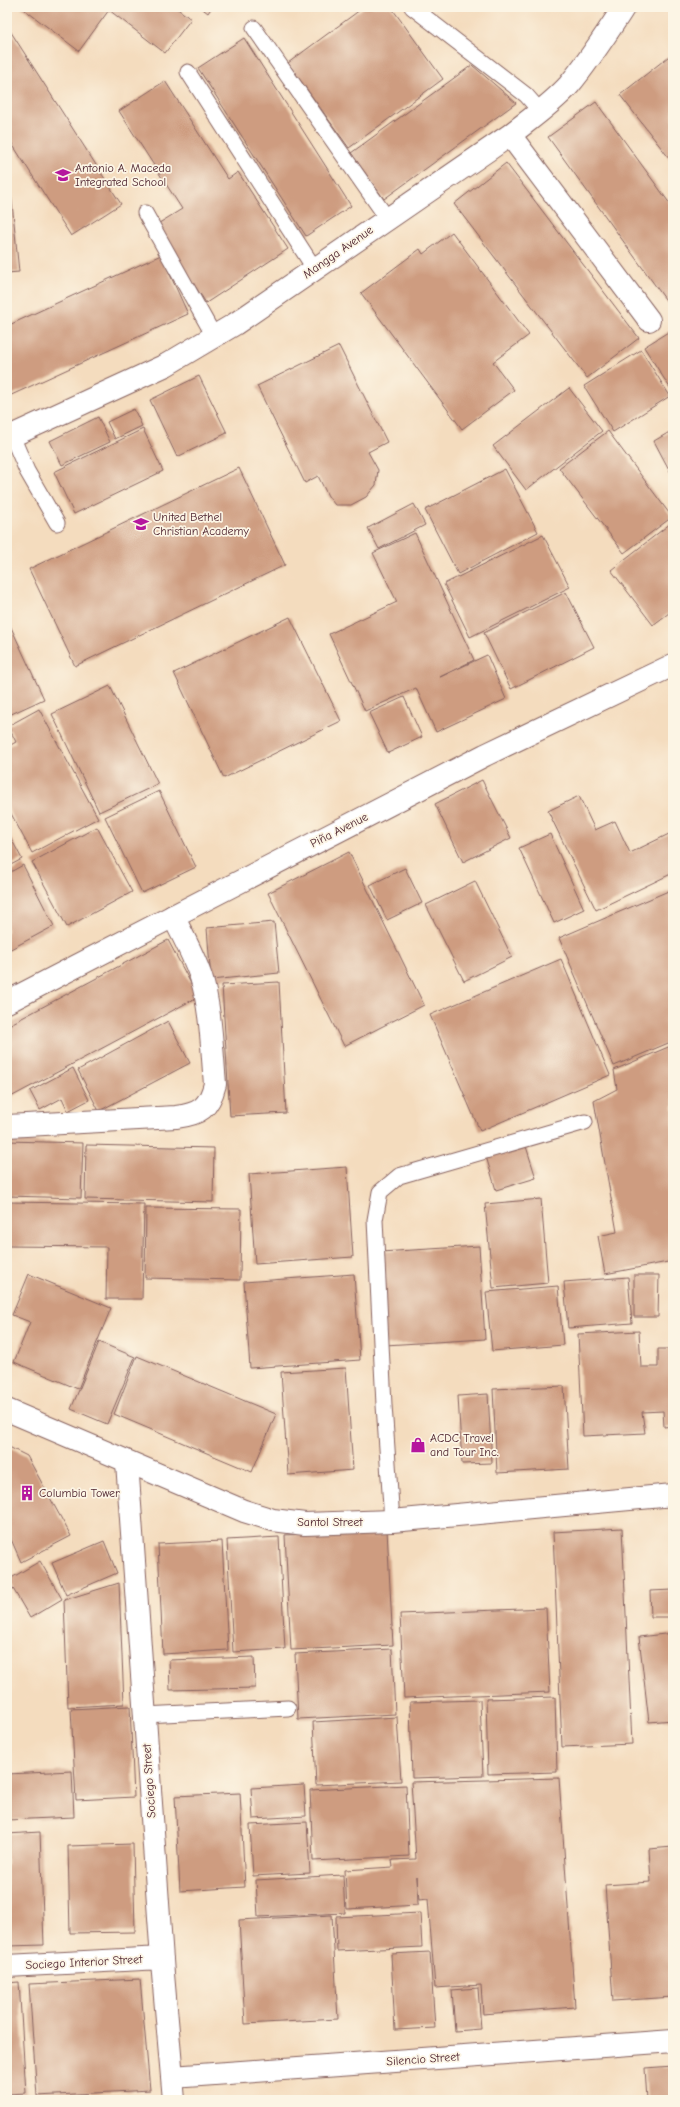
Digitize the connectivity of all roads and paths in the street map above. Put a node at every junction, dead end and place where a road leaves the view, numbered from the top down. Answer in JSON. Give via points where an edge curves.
{"nodes":[{"id":1,"x":412,"y":7,"type":"edge"},
{"id":2,"x":624,"y":7,"type":"edge"},
{"id":3,"x":254,"y":28,"type":"dead end"},
{"id":4,"x":188,"y":72,"type":"dead end"},
{"id":5,"x":540,"y":111,"type":"junction"},
{"id":6,"x":510,"y":135,"type":"junction"},
{"id":7,"x":145,"y":213,"type":"dead end"},
{"id":8,"x":387,"y":218,"type":"junction"},
{"id":9,"x":314,"y":268,"type":"junction"},
{"id":10,"x":649,"y":320,"type":"dead end"},
{"id":11,"x":214,"y":336,"type":"junction"},
{"id":12,"x":9,"y":437,"type":"edge"},
{"id":13,"x":57,"y":523,"type":"dead end"},
{"id":14,"x":673,"y":665,"type":"edge"},
{"id":15,"x":173,"y":916,"type":"junction"},
{"id":16,"x":7,"y":1002,"type":"edge"},
{"id":17,"x":585,"y":1122,"type":"dead end"},
{"id":18,"x":7,"y":1126,"type":"edge"},
{"id":19,"x":7,"y":1410,"type":"edge"},
{"id":20,"x":127,"y":1462,"type":"junction"},
{"id":21,"x":673,"y":1495,"type":"edge"},
{"id":22,"x":392,"y":1521,"type":"junction"},
{"id":23,"x":288,"y":1708,"type":"dead end"},
{"id":24,"x":144,"y":1715,"type":"junction"},
{"id":25,"x":162,"y":1958,"type":"junction"},
{"id":26,"x":7,"y":1966,"type":"edge"},
{"id":27,"x":673,"y":2041,"type":"edge"},
{"id":28,"x":172,"y":2077,"type":"junction"},
{"id":29,"x":174,"y":2100,"type":"edge"}],
"edges":[{"from":1,"to":5,"type":"lane","via":[[526,95]]},
{"from":2,"to":5,"type":"street","name":"Mangga Avenue","via":[[568,86]]},
{"from":3,"to":8,"type":"lane"},
{"from":4,"to":9,"type":"lane"},
{"from":5,"to":6,"type":"street","name":"Mangga Avenue"},
{"from":6,"to":8,"type":"street","name":"Mangga Avenue"},
{"from":6,"to":10,"type":"street"},
{"from":7,"to":11,"type":"lane"},
{"from":8,"to":9,"type":"street","name":"Mangga Avenue"},
{"from":9,"to":11,"type":"street","name":"Mangga Avenue"},
{"from":11,"to":12,"type":"street","name":"Mangga Avenue","via":[[166,365]]},
{"from":12,"to":13,"type":"lane"},
{"from":14,"to":15,"type":"street","name":"Piña Avenue","via":[[485,755]]},
{"from":15,"to":16,"type":"street","name":"Piña Avenue"},
{"from":15,"to":18,"type":"street","via":[[189,947],[205,994],[215,1084],[212,1098],[201,1110],[176,1117]]},
{"from":17,"to":22,"type":"lane","via":[[399,1176],[380,1192],[375,1220]]},
{"from":19,"to":20,"type":"street","name":"Santol Street"},
{"from":20,"to":22,"type":"street","name":"Santol Street","via":[[244,1511],[273,1520],[305,1524]]},
{"from":20,"to":24,"type":"street","name":"Sociego Street"},
{"from":21,"to":22,"type":"street","name":"Santol Street"},
{"from":23,"to":24,"type":"lane"},
{"from":24,"to":25,"type":"street","name":"Sociego Street"},
{"from":25,"to":26,"type":"street","name":"Sociego Interior Street"},
{"from":25,"to":28,"type":"street","name":"Sociego Street"},
{"from":27,"to":28,"type":"street","name":"Silencio Street"},
{"from":28,"to":29,"type":"street","name":"Sociego Street"}]}
